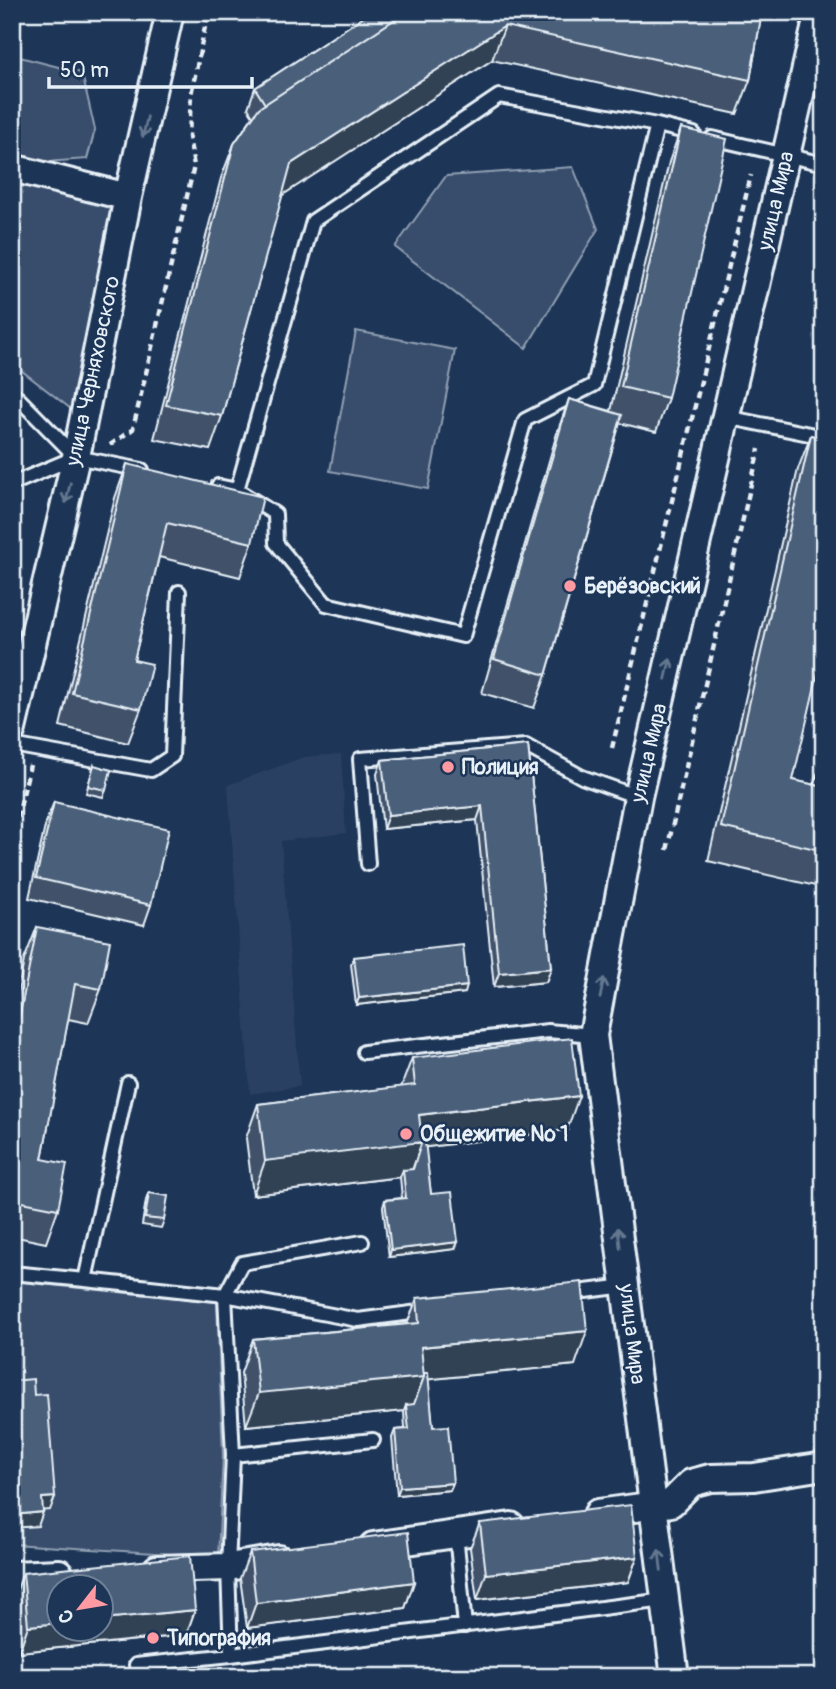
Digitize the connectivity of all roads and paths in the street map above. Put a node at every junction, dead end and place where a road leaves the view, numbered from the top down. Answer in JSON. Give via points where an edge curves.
{"nodes":[{"id":1,"x":170,"y":12,"type":"edge"},
{"id":2,"x":208,"y":12,"type":"edge"},
{"id":3,"x":819,"y":12,"type":"edge"},
{"id":4,"x":657,"y":125,"type":"junction"},
{"id":5,"x":758,"y":148,"type":"junction"},
{"id":6,"x":787,"y":155,"type":"junction"},
{"id":7,"x":824,"y":164,"type":"edge"},
{"id":8,"x":12,"y":168,"type":"edge"},
{"id":9,"x":128,"y":197,"type":"junction"},
{"id":10,"x":12,"y":392,"type":"edge"},
{"id":11,"x":726,"y":417,"type":"junction"},
{"id":12,"x":824,"y":437,"type":"edge"},
{"id":13,"x":107,"y":446,"type":"dead end"},
{"id":14,"x":759,"y":449,"type":"dead end"},
{"id":15,"x":76,"y":457,"type":"junction"},
{"id":16,"x":156,"y":473,"type":"edge"},
{"id":17,"x":12,"y":484,"type":"edge"},
{"id":18,"x":210,"y":484,"type":"edge"},
{"id":19,"x":237,"y":490,"type":"junction"},
{"id":20,"x":179,"y":592,"type":"dead end"},
{"id":21,"x":12,"y":729,"type":"edge"},
{"id":22,"x":12,"y":746,"type":"edge"},
{"id":23,"x":612,"y":748,"type":"dead end"},
{"id":24,"x":33,"y":749,"type":"junction"},
{"id":25,"x":824,"y":778,"type":"edge"},
{"id":26,"x":824,"y":786,"type":"edge"},
{"id":27,"x":638,"y":797,"type":"junction"},
{"id":28,"x":12,"y":841,"type":"edge"},
{"id":29,"x":667,"y":850,"type":"dead end"},
{"id":30,"x":368,"y":864,"type":"dead end"},
{"id":31,"x":593,"y":1035,"type":"junction"},
{"id":32,"x":364,"y":1052,"type":"dead end"},
{"id":33,"x":128,"y":1083,"type":"dead end"},
{"id":34,"x":362,"y":1242,"type":"dead end"},
{"id":35,"x":12,"y":1273,"type":"edge"},
{"id":36,"x":85,"y":1280,"type":"junction"},
{"id":37,"x":626,"y":1286,"type":"junction"},
{"id":38,"x":561,"y":1294,"type":"edge"},
{"id":39,"x":225,"y":1295,"type":"junction"},
{"id":40,"x":439,"y":1310,"type":"edge"},
{"id":41,"x":373,"y":1440,"type":"dead end"},
{"id":42,"x":233,"y":1455,"type":"junction"},
{"id":43,"x":824,"y":1466,"type":"edge"},
{"id":44,"x":654,"y":1505,"type":"junction"},
{"id":45,"x":575,"y":1516,"type":"edge"},
{"id":46,"x":535,"y":1522,"type":"edge"},
{"id":47,"x":456,"y":1534,"type":"junction"},
{"id":48,"x":349,"y":1549,"type":"edge"},
{"id":49,"x":309,"y":1555,"type":"edge"},
{"id":50,"x":228,"y":1567,"type":"junction"},
{"id":51,"x":134,"y":1570,"type":"edge"},
{"id":52,"x":80,"y":1572,"type":"edge"},
{"id":53,"x":12,"y":1575,"type":"edge"},
{"id":54,"x":666,"y":1600,"type":"junction"},
{"id":55,"x":465,"y":1626,"type":"junction"},
{"id":56,"x":231,"y":1655,"type":"junction"},
{"id":57,"x":136,"y":1665,"type":"dead end"},
{"id":58,"x":675,"y":1677,"type":"edge"}],
"edges":[{"from":1,"to":9,"type":"street","name":"улица Черняховского","one_way":true},
{"from":2,"to":13,"type":"path","via":[[191,95],[189,137],[194,166],[133,429]]},
{"from":3,"to":6,"type":"street","name":"улица Мира"},
{"from":4,"to":5,"type":"lane"},
{"from":4,"to":19,"type":"lane","via":[[499,96],[313,220]]},
{"from":4,"to":19,"type":"lane","via":[[594,385],[525,420],[463,636],[326,604],[276,543],[275,513]]},
{"from":5,"to":6,"type":"lane"},
{"from":5,"to":23,"type":"path"},
{"from":6,"to":7,"type":"lane"},
{"from":6,"to":11,"type":"street","name":"улица Мира"},
{"from":8,"to":9,"type":"street"},
{"from":9,"to":15,"type":"street","name":"улица Черняховского"},
{"from":10,"to":15,"type":"lane"},
{"from":11,"to":12,"type":"lane"},
{"from":27,"to":11,"type":"street","name":"улица Мира","one_way":true},
{"from":14,"to":29,"type":"path"},
{"from":15,"to":16,"type":"lane"},
{"from":15,"to":17,"type":"lane"},
{"from":15,"to":21,"type":"street","name":"улица Черняховского","one_way":true},
{"from":18,"to":19,"type":"lane"},
{"from":20,"to":24,"type":"lane","via":[[172,756],[151,770]]},
{"from":22,"to":24,"type":"lane"},
{"from":24,"to":28,"type":"path"},
{"from":25,"to":26,"type":"lane"},
{"from":27,"to":30,"type":"lane","via":[[582,778],[526,746],[360,759]]},
{"from":31,"to":27,"type":"street","name":"улица Мира","one_way":true},
{"from":31,"to":32,"type":"lane","via":[[548,1031]]},
{"from":37,"to":31,"type":"street","name":"улица Мира","one_way":true},
{"from":33,"to":36,"type":"lane"},
{"from":34,"to":39,"type":"lane","via":[[243,1263]]},
{"from":35,"to":36,"type":"lane"},
{"from":36,"to":39,"type":"lane"},
{"from":37,"to":38,"type":"lane"},
{"from":37,"to":44,"type":"street","name":"улица Мира"},
{"from":39,"to":40,"type":"lane","via":[[358,1320]]},
{"from":39,"to":42,"type":"lane"},
{"from":41,"to":42,"type":"lane"},
{"from":42,"to":50,"type":"lane"},
{"from":43,"to":44,"type":"street","via":[[754,1477],[710,1478],[691,1483],[671,1503]]},
{"from":44,"to":45,"type":"street"},
{"from":54,"to":44,"type":"street","name":"улица Мира","one_way":true},
{"from":46,"to":47,"type":"street"},
{"from":47,"to":48,"type":"street"},
{"from":47,"to":55,"type":"lane"},
{"from":49,"to":50,"type":"street"},
{"from":50,"to":51,"type":"street"},
{"from":50,"to":56,"type":"lane"},
{"from":52,"to":53,"type":"street"},
{"from":54,"to":55,"type":"lane"},
{"from":54,"to":58,"type":"street","name":"улица Мира"},
{"from":55,"to":56,"type":"lane"},
{"from":56,"to":57,"type":"lane"}]}
